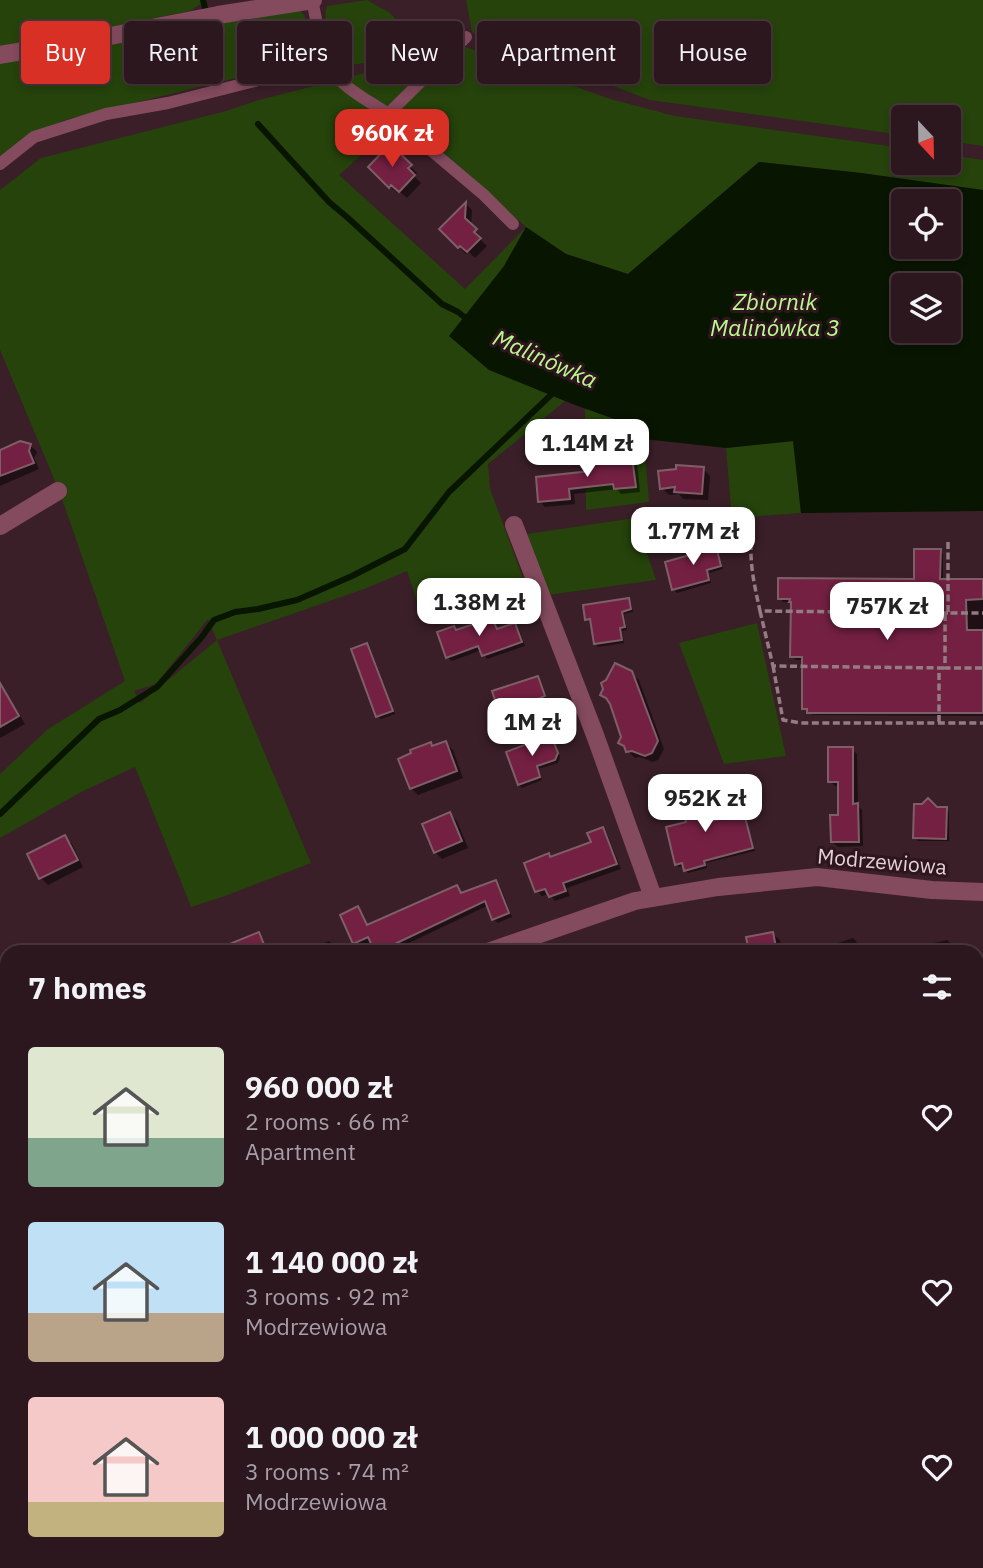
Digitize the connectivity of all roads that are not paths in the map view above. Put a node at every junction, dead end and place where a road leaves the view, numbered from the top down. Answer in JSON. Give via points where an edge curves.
{"nodes":[{"id":1,"x":313,"y":0,"type":"edge"},
{"id":2,"x":318,"y":21,"type":"edge"},
{"id":3,"x":466,"y":37,"type":"dead end"},
{"id":4,"x":0,"y":55,"type":"edge"},
{"id":5,"x":252,"y":84,"type":"edge"},
{"id":6,"x":346,"y":84,"type":"edge"},
{"id":7,"x":388,"y":114,"type":"junction"},
{"id":8,"x":0,"y":164,"type":"edge"},
{"id":9,"x":513,"y":224,"type":"dead end"},
{"id":10,"x":58,"y":491,"type":"dead end"},
{"id":11,"x":0,"y":526,"type":"edge"},
{"id":12,"x":514,"y":526,"type":"dead end"},
{"id":13,"x":983,"y":892,"type":"edge"},
{"id":14,"x":653,"y":897,"type":"junction"},
{"id":15,"x":508,"y":945,"type":"edge"}],
"edges":[{"from":1,"to":2,"type":"lane"},
{"from":1,"to":4,"type":"street"},
{"from":3,"to":7,"type":"lane"},
{"from":5,"to":8,"type":"lane","via":[[106,114],[34,138]]},
{"from":6,"to":7,"type":"lane"},
{"from":7,"to":9,"type":"lane"},
{"from":10,"to":11,"type":"street"},
{"from":12,"to":14,"type":"street"},
{"from":13,"to":14,"type":"street","name":"Modrzewiowa","via":[[817,877]]},
{"from":14,"to":15,"type":"street","name":"Modrzewiowa"}]}
